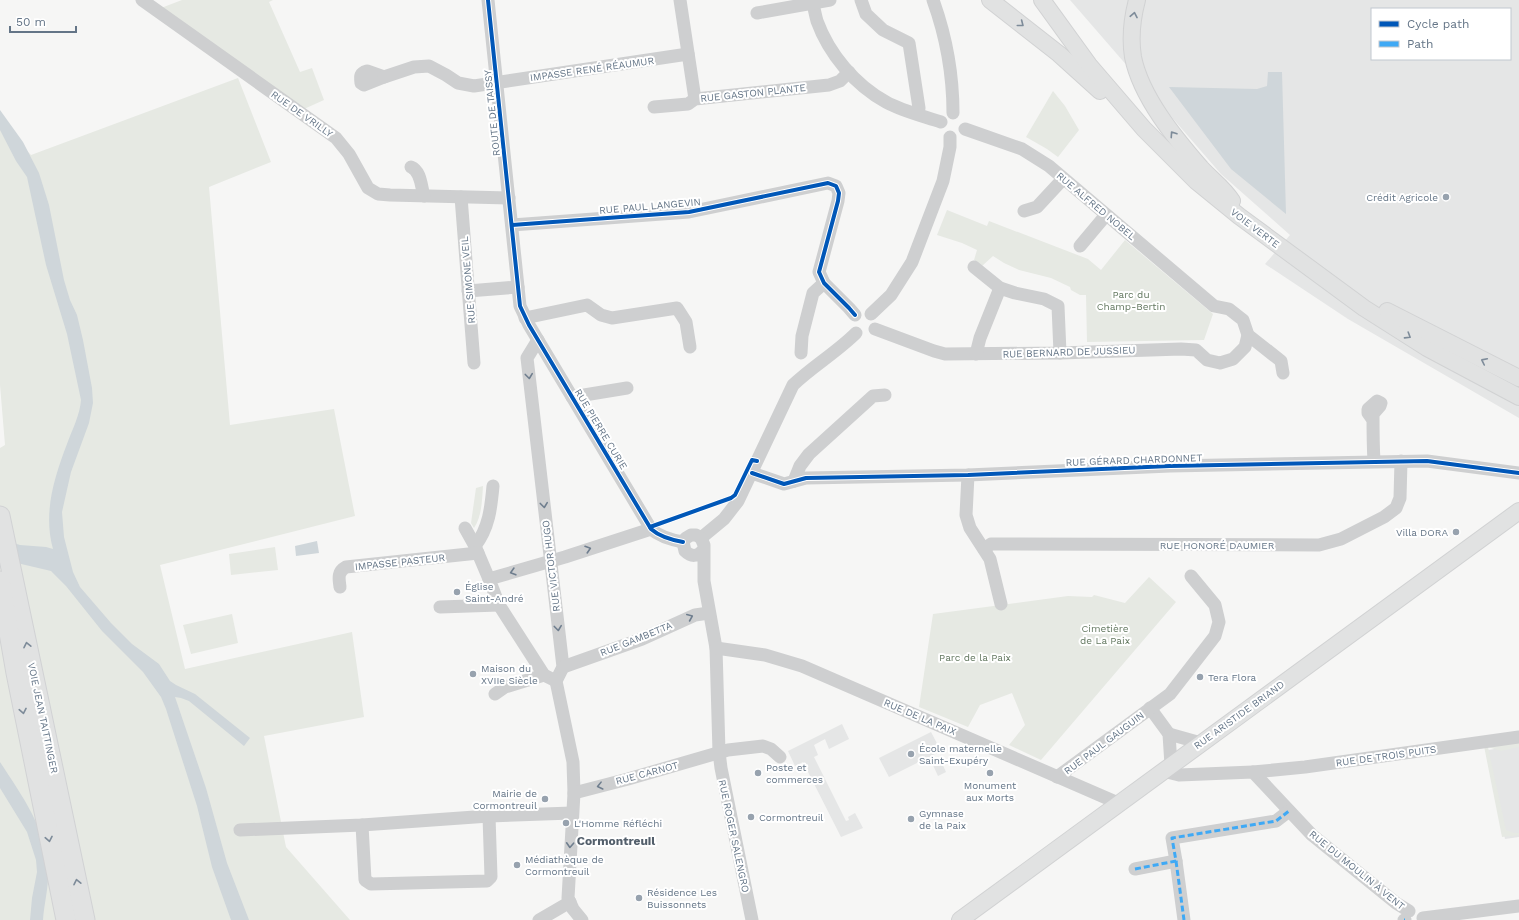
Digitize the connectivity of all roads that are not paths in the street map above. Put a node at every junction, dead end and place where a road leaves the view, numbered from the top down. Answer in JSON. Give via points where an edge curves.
{"nodes":[{"id":1,"x":142,"y":0,"type":"edge"},
{"id":2,"x":488,"y":0,"type":"edge"},
{"id":3,"x":680,"y":0,"type":"edge"},
{"id":4,"x":830,"y":0,"type":"edge"},
{"id":5,"x":861,"y":0,"type":"edge"},
{"id":6,"x":933,"y":0,"type":"edge"},
{"id":7,"x":990,"y":0,"type":"edge"},
{"id":8,"x":1042,"y":0,"type":"edge"},
{"id":9,"x":1048,"y":0,"type":"edge"},
{"id":10,"x":1137,"y":0,"type":"edge"},
{"id":11,"x":812,"y":2,"type":"edge"},
{"id":12,"x":757,"y":13,"type":"dead end"},
{"id":13,"x":688,"y":54,"type":"junction"},
{"id":14,"x":849,"y":72,"type":"junction"},
{"id":15,"x":384,"y":77,"type":"dead end"},
{"id":16,"x":496,"y":83,"type":"junction"},
{"id":17,"x":695,"y":99,"type":"junction"},
{"id":18,"x":654,"y":107,"type":"dead end"},
{"id":19,"x":953,"y":113,"type":"junction"},
{"id":20,"x":918,"y":114,"type":"junction"},
{"id":21,"x":941,"y":122,"type":"junction"},
{"id":22,"x":965,"y":129,"type":"junction"},
{"id":23,"x":1144,"y":129,"type":"junction"},
{"id":24,"x":950,"y":137,"type":"junction"},
{"id":25,"x":411,"y":167,"type":"dead end"},
{"id":26,"x":1063,"y":179,"type":"junction"},
{"id":27,"x":424,"y":196,"type":"junction"},
{"id":28,"x":461,"y":197,"type":"junction"},
{"id":29,"x":509,"y":198,"type":"junction"},
{"id":30,"x":1235,"y":205,"type":"junction"},
{"id":31,"x":1024,"y":211,"type":"dead end"},
{"id":32,"x":1106,"y":215,"type":"junction"},
{"id":33,"x":512,"y":225,"type":"junction"},
{"id":34,"x":1080,"y":246,"type":"dead end"},
{"id":35,"x":974,"y":267,"type":"dead end"},
{"id":36,"x":824,"y":283,"type":"junction"},
{"id":37,"x":518,"y":288,"type":"junction"},
{"id":38,"x":1000,"y":288,"type":"junction"},
{"id":39,"x":468,"y":292,"type":"junction"},
{"id":40,"x":523,"y":312,"type":"junction"},
{"id":41,"x":871,"y":314,"type":"junction"},
{"id":42,"x":855,"y":316,"type":"junction"},
{"id":43,"x":875,"y":330,"type":"junction"},
{"id":44,"x":856,"y":333,"type":"junction"},
{"id":45,"x":1248,"y":335,"type":"junction"},
{"id":46,"x":538,"y":340,"type":"junction"},
{"id":47,"x":690,"y":347,"type":"dead end"},
{"id":48,"x":801,"y":353,"type":"dead end"},
{"id":49,"x":1060,"y":353,"type":"junction"},
{"id":50,"x":976,"y":354,"type":"junction"},
{"id":51,"x":474,"y":362,"type":"dead end"},
{"id":52,"x":1283,"y":374,"type":"dead end"},
{"id":53,"x":1519,"y":378,"type":"edge"},
{"id":54,"x":626,"y":388,"type":"dead end"},
{"id":55,"x":884,"y":395,"type":"dead end"},
{"id":56,"x":572,"y":397,"type":"junction"},
{"id":57,"x":1519,"y":397,"type":"edge"},
{"id":58,"x":1373,"y":420,"type":"dead end"},
{"id":59,"x":1374,"y":461,"type":"junction"},
{"id":60,"x":1401,"y":461,"type":"junction"},
{"id":61,"x":752,"y":473,"type":"junction"},
{"id":62,"x":1519,"y":473,"type":"edge"},
{"id":63,"x":968,"y":475,"type":"junction"},
{"id":64,"x":794,"y":481,"type":"junction"},
{"id":65,"x":493,"y":486,"type":"dead end"},
{"id":66,"x":0,"y":502,"type":"edge"},
{"id":67,"x":1519,"y":511,"type":"edge"},
{"id":68,"x":0,"y":516,"type":"edge"},
{"id":69,"x":465,"y":528,"type":"dead end"},
{"id":70,"x":651,"y":528,"type":"junction"},
{"id":71,"x":5,"y":539,"type":"junction"},
{"id":72,"x":683,"y":542,"type":"junction"},
{"id":73,"x":699,"y":548,"type":"junction"},
{"id":74,"x":984,"y":549,"type":"junction"},
{"id":75,"x":477,"y":550,"type":"junction"},
{"id":76,"x":551,"y":561,"type":"junction"},
{"id":77,"x":1191,"y":576,"type":"dead end"},
{"id":78,"x":489,"y":579,"type":"junction"},
{"id":79,"x":0,"y":581,"type":"edge"},
{"id":80,"x":340,"y":588,"type":"dead end"},
{"id":81,"x":499,"y":604,"type":"junction"},
{"id":82,"x":1001,"y":604,"type":"dead end"},
{"id":83,"x":440,"y":607,"type":"dead end"},
{"id":84,"x":0,"y":611,"type":"edge"},
{"id":85,"x":709,"y":613,"type":"junction"},
{"id":86,"x":716,"y":648,"type":"junction"},
{"id":87,"x":563,"y":667,"type":"junction"},
{"id":88,"x":16,"y":673,"type":"junction"},
{"id":89,"x":544,"y":675,"type":"junction"},
{"id":90,"x":556,"y":681,"type":"junction"},
{"id":91,"x":495,"y":694,"type":"dead end"},
{"id":92,"x":1150,"y":708,"type":"junction"},
{"id":93,"x":1169,"y":734,"type":"junction"},
{"id":94,"x":1519,"y":737,"type":"edge"},
{"id":95,"x":1201,"y":743,"type":"junction"},
{"id":96,"x":719,"y":752,"type":"junction"},
{"id":97,"x":780,"y":757,"type":"dead end"},
{"id":98,"x":1167,"y":768,"type":"junction"},
{"id":99,"x":1253,"y":772,"type":"junction"},
{"id":100,"x":1057,"y":777,"type":"junction"},
{"id":101,"x":574,"y":793,"type":"junction"},
{"id":102,"x":1118,"y":803,"type":"junction"},
{"id":103,"x":1289,"y":811,"type":"junction"},
{"id":104,"x":572,"y":813,"type":"junction"},
{"id":105,"x":489,"y":816,"type":"junction"},
{"id":106,"x":362,"y":825,"type":"junction"},
{"id":107,"x":240,"y":830,"type":"dead end"},
{"id":108,"x":1176,"y":861,"type":"junction"},
{"id":109,"x":1135,"y":869,"type":"dead end"},
{"id":110,"x":570,"y":902,"type":"junction"},
{"id":111,"x":1513,"y":911,"type":"edge"},
{"id":112,"x":1406,"y":918,"type":"edge"},
{"id":113,"x":1423,"y":919,"type":"edge"},
{"id":114,"x":66,"y":920,"type":"edge"},
{"id":115,"x":85,"y":920,"type":"edge"},
{"id":116,"x":539,"y":920,"type":"edge"},
{"id":117,"x":582,"y":920,"type":"edge"},
{"id":118,"x":752,"y":920,"type":"edge"},
{"id":119,"x":960,"y":920,"type":"edge"},
{"id":120,"x":1184,"y":920,"type":"edge"}],
"edges":[{"from":1,"to":27,"type":"street","name":"RUE DE VRILLY","via":[[336,138],[349,154],[363,182],[372,191],[390,195]]},
{"from":2,"to":16,"type":"street","name":"ROUTE DE TAISSY"},
{"from":3,"to":13,"type":"street"},
{"from":4,"to":11,"type":"street"},
{"from":5,"to":20,"type":"street","via":[[866,14],[883,30],[909,43]]},
{"from":6,"to":19,"type":"street","via":[[951,74]]},
{"from":7,"to":23,"type":"main road","one_way":true,"via":[[1059,54],[1135,126]]},
{"from":8,"to":23,"type":"main road","name":"VOIE VERTE","via":[[1089,65]]},
{"from":9,"to":30,"type":"main road","name":"VOIE VERTE","via":[[1092,62],[1146,124],[1200,177]]},
{"from":30,"to":10,"type":"main road","one_way":true,"via":[[1178,140],[1140,80],[1133,57],[1131,37]]},
{"from":11,"to":12,"type":"street"},
{"from":11,"to":14,"type":"street","via":[[817,21],[828,43]]},
{"from":13,"to":16,"type":"street","name":"IMPASSE RENÉ RÉAUMUR"},
{"from":13,"to":17,"type":"street"},
{"from":14,"to":17,"type":"street","name":"RUE GASTON PLANTE","via":[[840,81],[829,85]]},
{"from":14,"to":20,"type":"street","via":[[863,88],[887,103]]},
{"from":15,"to":16,"type":"street","name":"IMPASSE RENÉ RÉAUMUR","via":[[414,67],[430,66],[464,85]]},
{"from":16,"to":29,"type":"street","name":"ROUTE DE TAISSY"},
{"from":17,"to":18,"type":"street","name":"RUE GASTON PLANTE","via":[[688,104]]},
{"from":19,"to":21,"type":"street","via":[[946,115]]},
{"from":19,"to":22,"type":"street","via":[[963,118]]},
{"from":20,"to":21,"type":"street"},
{"from":21,"to":24,"type":"street","via":[[944,133]]},
{"from":22,"to":24,"type":"street","via":[[958,137]]},
{"from":22,"to":26,"type":"street","name":"RUE ALFRED NOBEL","via":[[1022,148]]},
{"from":23,"to":57,"type":"main road","name":"VOIE VERTE","one_way":true,"via":[[1196,181],[1239,216],[1364,308],[1427,348]]},
{"from":24,"to":41,"type":"street","via":[[943,181],[912,262],[891,295]]},
{"from":25,"to":27,"type":"street","via":[[415,168],[419,175]]},
{"from":26,"to":31,"type":"street","via":[[1037,208]]},
{"from":26,"to":32,"type":"street","name":"RUE ALFRED NOBEL"},
{"from":27,"to":28,"type":"street","name":"RUE DE VRILLY"},
{"from":28,"to":29,"type":"street","name":"RUE DE VRILLY"},
{"from":28,"to":39,"type":"street","name":"RUE SIMONE VEIL"},
{"from":29,"to":33,"type":"street","name":"ROUTE DE TAISSY"},
{"from":53,"to":30,"type":"main road","name":"VOIE VERTE","one_way":true,"via":[[1366,300]]},
{"from":32,"to":34,"type":"street"},
{"from":32,"to":45,"type":"street","name":"RUE ALFRED NOBEL","via":[[1214,306],[1229,309],[1243,320]]},
{"from":33,"to":36,"type":"street","name":"RUE PAUL LANGEVIN","via":[[689,212],[828,184],[836,186],[839,193],[819,272]]},
{"from":33,"to":37,"type":"street"},
{"from":35,"to":38,"type":"street"},
{"from":36,"to":42,"type":"street"},
{"from":36,"to":48,"type":"street","via":[[813,293],[802,336]]},
{"from":37,"to":39,"type":"street"},
{"from":37,"to":40,"type":"street"},
{"from":38,"to":49,"type":"street","via":[[1044,299],[1058,306]]},
{"from":38,"to":50,"type":"street"},
{"from":39,"to":51,"type":"street","name":"RUE SIMONE VEIL"},
{"from":40,"to":46,"type":"street","name":"RUE PIERRE CURIE"},
{"from":40,"to":47,"type":"street","via":[[587,305],[601,315],[612,318],[677,308],[686,322]]},
{"from":41,"to":42,"type":"street","via":[[862,312]]},
{"from":41,"to":43,"type":"street","via":[[875,320]]},
{"from":42,"to":44,"type":"street","via":[[852,322]]},
{"from":43,"to":44,"type":"street","via":[[866,336]]},
{"from":43,"to":50,"type":"street","name":"RUE BERNARD DE JUSSIEU","via":[[945,354]]},
{"from":44,"to":61,"type":"street","via":[[842,347],[793,384]]},
{"from":45,"to":49,"type":"street","name":"RUE BERNARD DE JUSSIEU","via":[[1245,347],[1233,359],[1220,363],[1207,360],[1196,350],[1181,349]]},
{"from":45,"to":52,"type":"street","via":[[1281,361]]},
{"from":46,"to":56,"type":"street","name":"RUE PIERRE CURIE"},
{"from":46,"to":76,"type":"street","name":"RUE VICTOR HUGO","one_way":true,"via":[[527,358]]},
{"from":49,"to":50,"type":"street","name":"RUE BERNARD DE JUSSIEU"},
{"from":54,"to":56,"type":"street","name":"RUE PIERRE CURIE"},
{"from":55,"to":64,"type":"street","via":[[873,396],[809,454],[800,466]]},
{"from":56,"to":70,"type":"street","name":"RUE PIERRE CURIE"},
{"from":58,"to":59,"type":"street"},
{"from":59,"to":60,"type":"street","name":"RUE GÉRARD CHARDONNET"},
{"from":59,"to":63,"type":"street","name":"RUE GÉRARD CHARDONNET","via":[[1170,466]]},
{"from":60,"to":62,"type":"street","name":"RUE GÉRARD CHARDONNET","via":[[1428,460]]},
{"from":60,"to":74,"type":"street","name":"RUE HONORÉ DAUMIER","via":[[1400,498],[1396,508],[1341,539],[1319,545],[991,544]]},
{"from":61,"to":64,"type":"street","name":"RUE GÉRARD CHARDONNET","via":[[784,484]]},
{"from":61,"to":73,"type":"street","via":[[738,501]]},
{"from":63,"to":64,"type":"street","name":"RUE GÉRARD CHARDONNET","via":[[806,478]]},
{"from":63,"to":74,"type":"street","via":[[966,515],[970,528]]},
{"from":65,"to":75,"type":"street","via":[[490,514]]},
{"from":66,"to":71,"type":"highway"},
{"from":67,"to":95,"type":"main road","name":"RUE ARISTIDE BRIAND"},
{"from":68,"to":71,"type":"highway","name":"VOIE JEAN TAITTINGER"},
{"from":69,"to":75,"type":"street"},
{"from":70,"to":72,"type":"street","name":"RUE PIERRE CURIE","via":[[662,536]]},
{"from":76,"to":70,"type":"street","one_way":true},
{"from":115,"to":71,"type":"highway","name":"VOIE JEAN TAITTINGER","one_way":true},
{"from":72,"to":73,"type":"street","via":[[685,551]]},
{"from":72,"to":73,"type":"street","via":[[691,535],[696,535]]},
{"from":73,"to":85,"type":"street"},
{"from":74,"to":82,"type":"street","via":[[990,559]]},
{"from":75,"to":78,"type":"street"},
{"from":75,"to":80,"type":"street","name":"IMPASSE PASTEUR","via":[[346,567],[338,575]]},
{"from":76,"to":78,"type":"street","one_way":true},
{"from":76,"to":87,"type":"street","name":"RUE VICTOR HUGO","one_way":true},
{"from":77,"to":92,"type":"street","name":"RUE PAUL GAUGUIN","via":[[1215,605],[1219,622],[1215,636],[1170,694]]},
{"from":78,"to":81,"type":"street"},
{"from":79,"to":88,"type":"highway","name":"VOIE JEAN TAITTINGER"},
{"from":81,"to":83,"type":"street"},
{"from":81,"to":89,"type":"street"},
{"from":84,"to":88,"type":"highway"},
{"from":85,"to":86,"type":"street"},
{"from":87,"to":85,"type":"street","name":"RUE GAMBETTA","one_way":true,"via":[[642,639],[695,615]]},
{"from":86,"to":96,"type":"street"},
{"from":86,"to":100,"type":"street","name":"RUE DE LA PAIX","via":[[765,655],[802,666]]},
{"from":87,"to":90,"type":"street"},
{"from":88,"to":114,"type":"highway","name":"VOIE JEAN TAITTINGER","one_way":true},
{"from":89,"to":90,"type":"street"},
{"from":89,"to":91,"type":"street","via":[[505,687]]},
{"from":90,"to":101,"type":"street","via":[[573,762]]},
{"from":92,"to":93,"type":"street","name":"RUE PAUL GAUGUIN"},
{"from":92,"to":100,"type":"street","name":"RUE PAUL GAUGUIN"},
{"from":93,"to":95,"type":"street"},
{"from":93,"to":98,"type":"street"},
{"from":94,"to":99,"type":"street","name":"RUE DE TROIS PUITS"},
{"from":95,"to":98,"type":"main road","name":"RUE ARISTIDE BRIAND"},
{"from":96,"to":97,"type":"street","name":"RUE CARNOT","via":[[763,746]]},
{"from":96,"to":101,"type":"street","name":"RUE CARNOT","one_way":true},
{"from":96,"to":118,"type":"street","name":"RUE ROGER SALENGRO"},
{"from":98,"to":99,"type":"street","via":[[1179,775]]},
{"from":98,"to":102,"type":"main road","name":"RUE ARISTIDE BRIAND"},
{"from":99,"to":103,"type":"street","name":"RUE DU MOULIN À VENT"},
{"from":100,"to":102,"type":"street","name":"RUE DE LA PAIX"},
{"from":101,"to":104,"type":"street"},
{"from":102,"to":119,"type":"main road","name":"RUE ARISTIDE BRIAND"},
{"from":103,"to":108,"type":"street","via":[[1276,821],[1172,838]]},
{"from":103,"to":112,"type":"street","name":"RUE DU MOULIN À VENT","via":[[1312,835],[1396,903]]},
{"from":104,"to":105,"type":"street"},
{"from":104,"to":110,"type":"street","one_way":true,"via":[[568,898]]},
{"from":105,"to":106,"type":"street"},
{"from":105,"to":106,"type":"street","via":[[491,877],[487,881],[475,882],[371,884],[365,880]]},
{"from":106,"to":107,"type":"street"},
{"from":108,"to":109,"type":"street"},
{"from":108,"to":120,"type":"street"},
{"from":110,"to":116,"type":"street"},
{"from":110,"to":117,"type":"street"},
{"from":111,"to":113,"type":"street"},
{"from":112,"to":113,"type":"street","name":"RUE DU MOULIN À VENT","via":[[1414,910],[1419,911]]}]}
